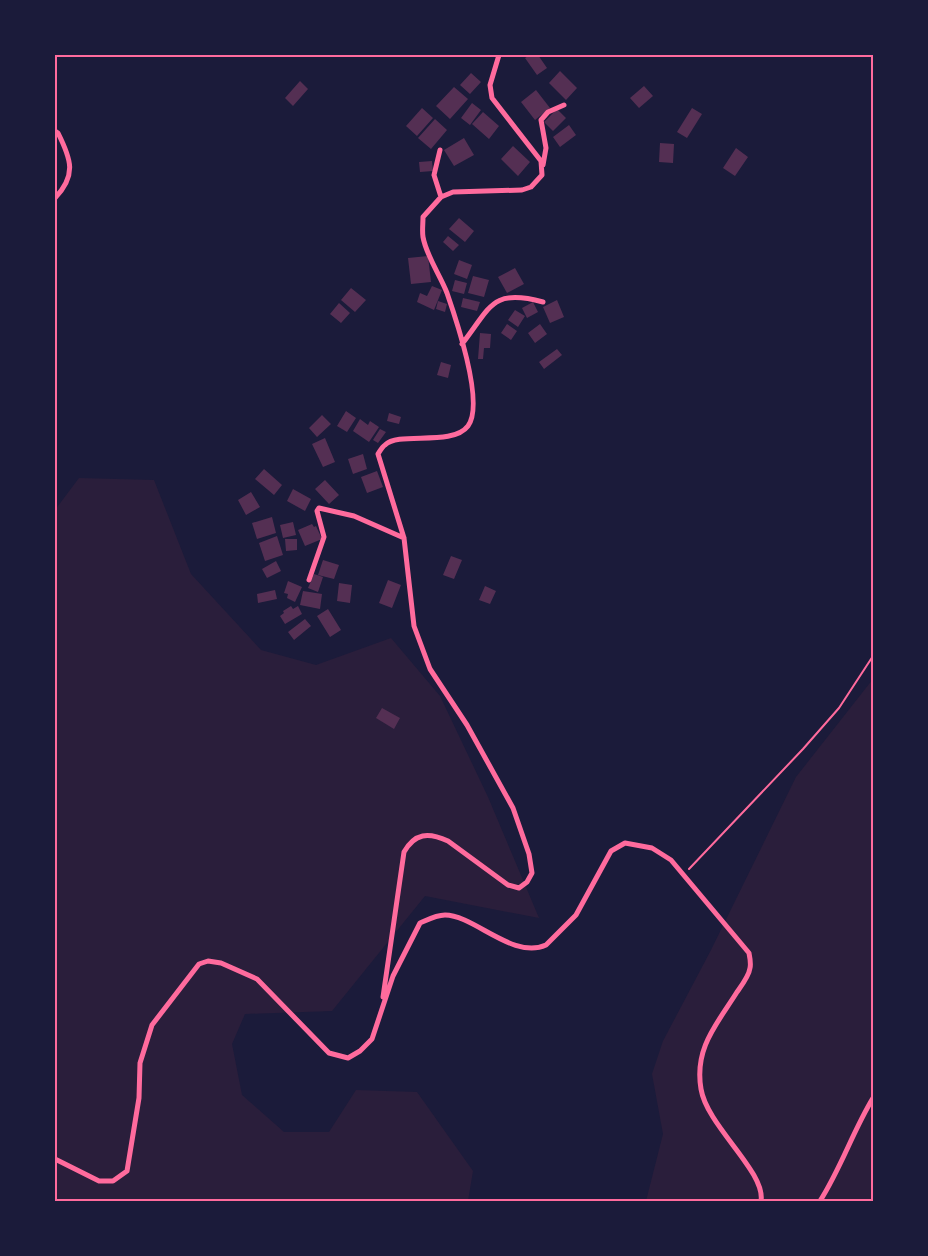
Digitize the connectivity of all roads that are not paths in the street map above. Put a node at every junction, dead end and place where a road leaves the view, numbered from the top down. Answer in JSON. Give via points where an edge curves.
{"nodes":[{"id":1,"x":499,"y":55,"type":"edge"},
{"id":2,"x":564,"y":105,"type":"dead end"},
{"id":3,"x":55,"y":131,"type":"edge"},
{"id":4,"x":440,"y":150,"type":"dead end"},
{"id":5,"x":542,"y":175,"type":"junction"},
{"id":6,"x":441,"y":197,"type":"junction"},
{"id":7,"x":55,"y":198,"type":"edge"},
{"id":8,"x":542,"y":302,"type":"dead end"},
{"id":9,"x":462,"y":344,"type":"junction"},
{"id":10,"x":404,"y":538,"type":"junction"},
{"id":11,"x":309,"y":580,"type":"dead end"},
{"id":12,"x":380,"y":1010,"type":"junction"},
{"id":13,"x":873,"y":1098,"type":"edge"},
{"id":14,"x":55,"y":1159,"type":"edge"},
{"id":15,"x":761,"y":1201,"type":"edge"},
{"id":16,"x":820,"y":1201,"type":"edge"}],
"edges":[{"from":1,"to":5,"type":"street","via":[[490,85],[492,98],[541,162]]},
{"from":2,"to":5,"type":"street","via":[[548,112],[541,120],[546,148]]},
{"from":3,"to":7,"type":"street","via":[[70,158],[64,188]]},
{"from":4,"to":6,"type":"street","via":[[434,176]]},
{"from":5,"to":6,"type":"street","via":[[531,187],[522,190],[468,190]]},
{"from":6,"to":9,"type":"street","via":[[423,218],[423,238],[447,293]]},
{"from":8,"to":9,"type":"street","via":[[508,296],[495,301]]},
{"from":9,"to":10,"type":"street","via":[[472,383],[474,409],[469,425],[435,438],[395,439],[385,444],[378,454]]},
{"from":10,"to":11,"type":"street","via":[[354,516],[319,508],[324,537]]},
{"from":10,"to":12,"type":"street","via":[[414,626],[430,669],[467,725],[513,808],[532,873],[519,888],[508,885],[442,838],[421,836],[410,841],[404,852]]},
{"from":12,"to":14,"type":"street","via":[[372,1039],[348,1058],[329,1053],[257,979],[221,963],[208,961],[199,964],[152,1025],[140,1063],[139,1098],[127,1171],[113,1181],[99,1182]]},
{"from":12,"to":15,"type":"street","via":[[408,943],[420,923],[444,915],[455,916],[496,938],[540,948],[576,916],[611,851],[624,844],[652,848],[685,874],[749,953],[750,968],[703,1046],[699,1069],[707,1110],[752,1171],[762,1195]]},
{"from":13,"to":16,"type":"street"}]}
